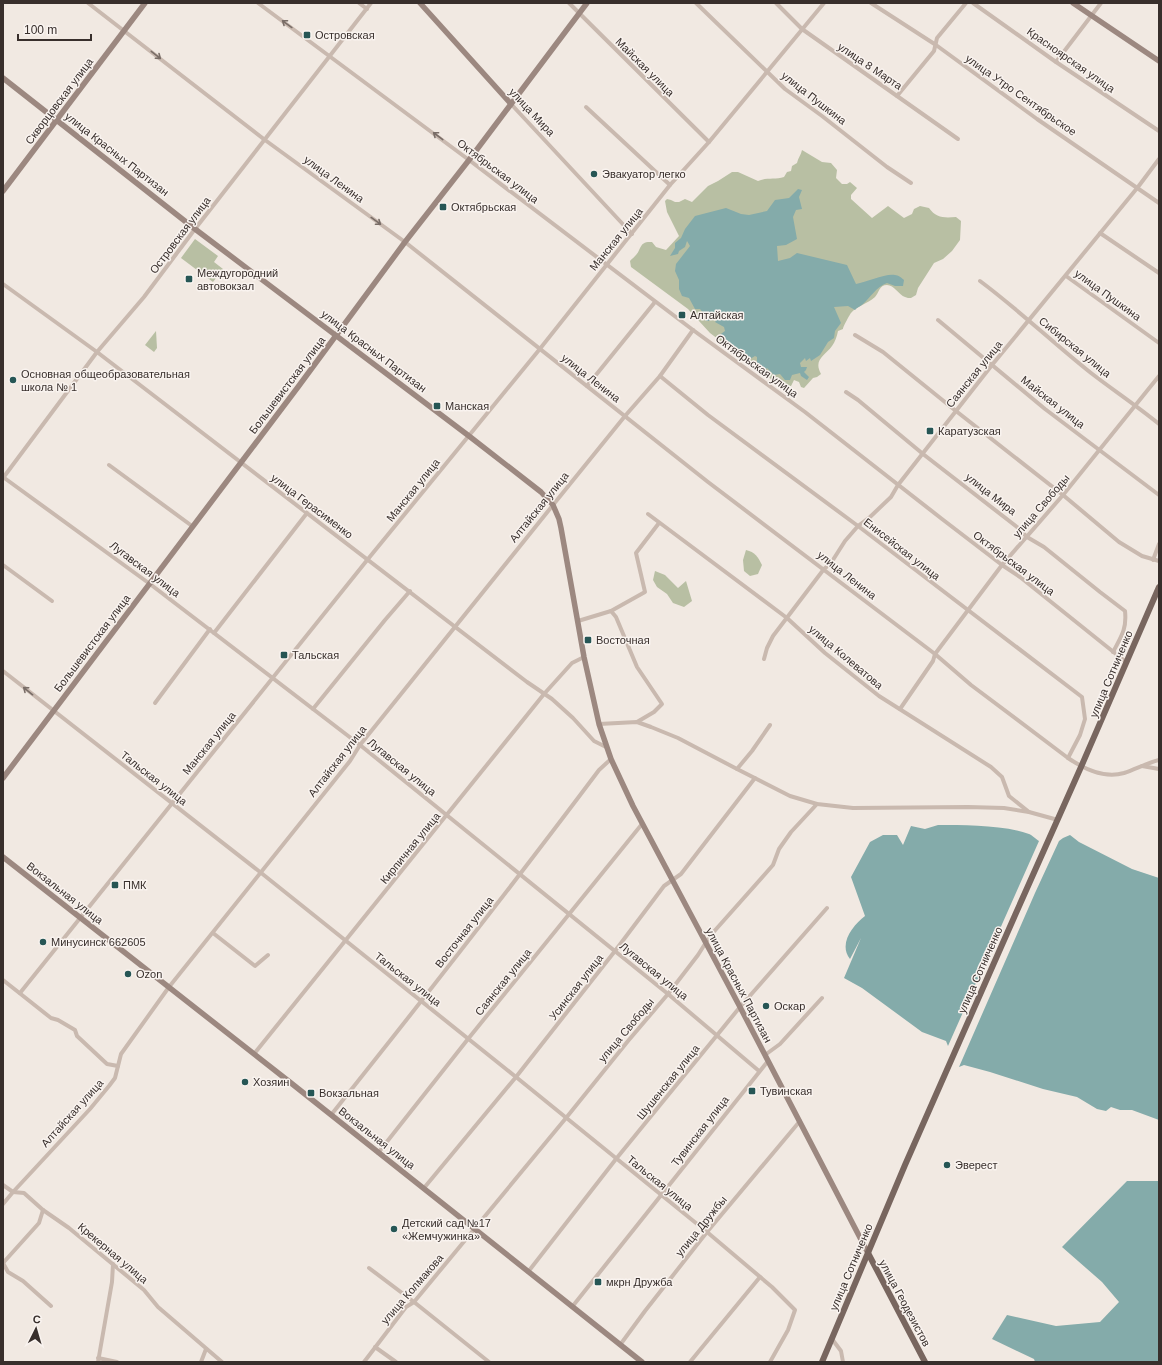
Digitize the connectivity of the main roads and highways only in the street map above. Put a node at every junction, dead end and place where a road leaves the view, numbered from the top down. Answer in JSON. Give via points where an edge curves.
{"nodes":[{"id":1,"x":145,"y":3,"type":"edge"},
{"id":2,"x":420,"y":3,"type":"edge"},
{"id":3,"x":587,"y":3,"type":"edge"},
{"id":4,"x":1073,"y":3,"type":"edge"},
{"id":5,"x":1159,"y":61,"type":"edge"},
{"id":6,"x":3,"y":78,"type":"edge"},
{"id":7,"x":510,"y":104,"type":"junction"},
{"id":8,"x":57,"y":120,"type":"junction"},
{"id":9,"x":3,"y":191,"type":"edge"},
{"id":10,"x":337,"y":335,"type":"junction"},
{"id":11,"x":1159,"y":587,"type":"edge"},
{"id":12,"x":3,"y":778,"type":"edge"},
{"id":13,"x":3,"y":857,"type":"edge"},
{"id":14,"x":868,"y":1253,"type":"junction"},
{"id":15,"x":642,"y":1362,"type":"edge"},
{"id":16,"x":822,"y":1362,"type":"edge"},
{"id":17,"x":925,"y":1362,"type":"edge"}],
"edges":[{"from":1,"to":8,"type":"main road","name":"Скворцовская улица"},
{"from":2,"to":7,"type":"main road","name":"улица Мира"},
{"from":3,"to":7,"type":"main road","name":"Большевистская улица"},
{"from":4,"to":5,"type":"main road"},
{"from":6,"to":8,"type":"main road","name":"улица Красных Партизан"},
{"from":7,"to":10,"type":"main road","name":"Большевистская улица"},
{"from":8,"to":9,"type":"main road","name":"Скворцовская улица"},
{"from":8,"to":10,"type":"main road","name":"улица Красных Партизан","via":[[195,229]]},
{"from":10,"to":12,"type":"main road","name":"Большевистская улица"},
{"from":10,"to":14,"type":"main road","name":"улица Красных Партизан","via":[[541,492],[553,505],[561,528],[599,724],[611,759],[642,824]]},
{"from":11,"to":14,"type":"main road","name":"улица Сотниченко"},
{"from":13,"to":15,"type":"main road","name":"Вокзальная улица"},
{"from":14,"to":16,"type":"main road","name":"улица Сотниченко"},
{"from":14,"to":17,"type":"main road","name":"улица Геодезистов"}]}
